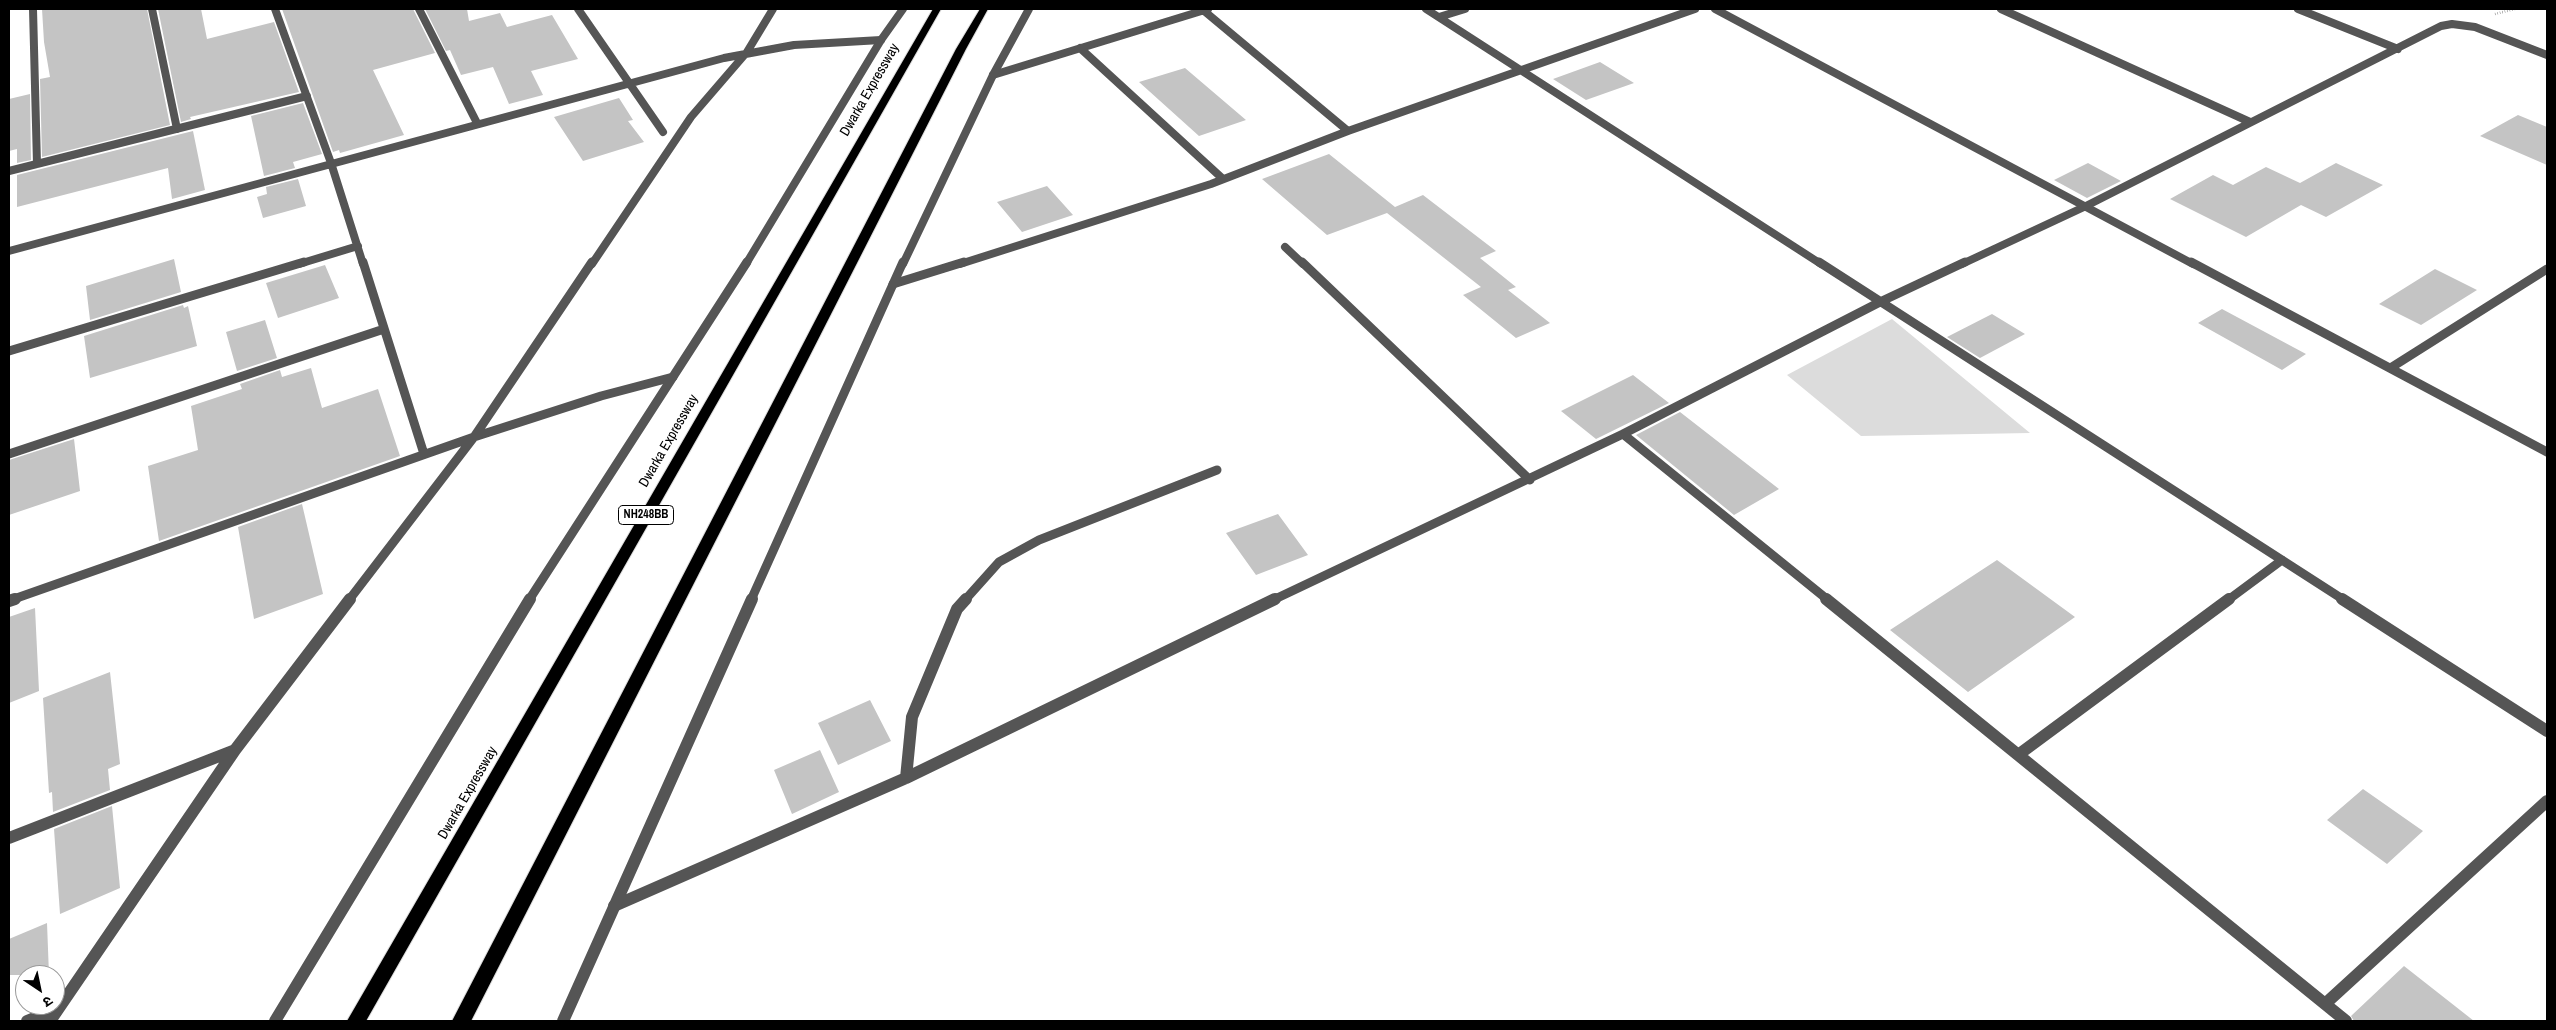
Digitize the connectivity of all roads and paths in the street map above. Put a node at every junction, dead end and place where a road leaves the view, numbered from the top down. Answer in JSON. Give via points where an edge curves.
{"nodes":[{"id":1,"x":33,"y":9,"type":"edge"},
{"id":2,"x":152,"y":9,"type":"edge"},
{"id":3,"x":275,"y":9,"type":"edge"},
{"id":4,"x":419,"y":9,"type":"edge"},
{"id":5,"x":578,"y":9,"type":"edge"},
{"id":6,"x":773,"y":9,"type":"edge"},
{"id":7,"x":903,"y":9,"type":"edge"},
{"id":8,"x":937,"y":9,"type":"edge"},
{"id":9,"x":984,"y":9,"type":"edge"},
{"id":10,"x":1029,"y":9,"type":"edge"},
{"id":11,"x":1426,"y":9,"type":"edge"},
{"id":12,"x":1465,"y":9,"type":"edge"},
{"id":13,"x":1695,"y":9,"type":"edge"},
{"id":14,"x":1715,"y":9,"type":"edge"},
{"id":15,"x":2001,"y":9,"type":"edge"},
{"id":16,"x":2298,"y":9,"type":"edge"},
{"id":17,"x":2515,"y":9,"type":"edge"},
{"id":18,"x":1205,"y":10,"type":"edge"},
{"id":19,"x":2487,"y":16,"type":"dead end"},
{"id":20,"x":1439,"y":17,"type":"junction"},
{"id":21,"x":881,"y":40,"type":"junction"},
{"id":22,"x":1080,"y":48,"type":"junction"},
{"id":23,"x":2398,"y":49,"type":"junction"},
{"id":24,"x":748,"y":52,"type":"junction"},
{"id":25,"x":2547,"y":56,"type":"edge"},
{"id":26,"x":1521,"y":70,"type":"junction"},
{"id":27,"x":993,"y":75,"type":"junction"},
{"id":28,"x":630,"y":82,"type":"junction"},
{"id":29,"x":307,"y":96,"type":"junction"},
{"id":30,"x":2250,"y":122,"type":"junction"},
{"id":31,"x":478,"y":123,"type":"junction"},
{"id":32,"x":176,"y":129,"type":"junction"},
{"id":33,"x":1348,"y":131,"type":"junction"},
{"id":34,"x":663,"y":132,"type":"dead end"},
{"id":35,"x":331,"y":163,"type":"junction"},
{"id":36,"x":37,"y":164,"type":"junction"},
{"id":37,"x":9,"y":171,"type":"edge"},
{"id":38,"x":1223,"y":179,"type":"junction"},
{"id":39,"x":2084,"y":207,"type":"junction"},
{"id":40,"x":358,"y":246,"type":"junction"},
{"id":41,"x":1285,"y":247,"type":"dead end"},
{"id":42,"x":9,"y":251,"type":"edge"},
{"id":43,"x":2547,"y":270,"type":"edge"},
{"id":44,"x":893,"y":284,"type":"junction"},
{"id":45,"x":1882,"y":301,"type":"junction"},
{"id":46,"x":384,"y":329,"type":"junction"},
{"id":47,"x":9,"y":351,"type":"edge"},
{"id":48,"x":2392,"y":367,"type":"junction"},
{"id":49,"x":673,"y":377,"type":"junction"},
{"id":50,"x":1623,"y":434,"type":"junction"},
{"id":51,"x":474,"y":437,"type":"junction"},
{"id":52,"x":2547,"y":452,"type":"edge"},
{"id":53,"x":9,"y":454,"type":"edge"},
{"id":54,"x":424,"y":454,"type":"junction"},
{"id":55,"x":1217,"y":470,"type":"dead end"},
{"id":56,"x":1530,"y":480,"type":"junction"},
{"id":57,"x":2282,"y":560,"type":"junction"},
{"id":58,"x":9,"y":601,"type":"edge"},
{"id":59,"x":2547,"y":732,"type":"edge"},
{"id":60,"x":235,"y":750,"type":"junction"},
{"id":61,"x":2018,"y":755,"type":"junction"},
{"id":62,"x":906,"y":778,"type":"junction"},
{"id":63,"x":2547,"y":801,"type":"edge"},
{"id":64,"x":9,"y":838,"type":"edge"},
{"id":65,"x":614,"y":906,"type":"junction"},
{"id":66,"x":65,"y":999,"type":"edge"},
{"id":67,"x":2325,"y":1004,"type":"junction"},
{"id":68,"x":42,"y":1015,"type":"edge"},
{"id":69,"x":28,"y":1021,"type":"edge"},
{"id":70,"x":275,"y":1021,"type":"edge"},
{"id":71,"x":356,"y":1021,"type":"edge"},
{"id":72,"x":461,"y":1021,"type":"edge"},
{"id":73,"x":563,"y":1021,"type":"edge"},
{"id":74,"x":2346,"y":1021,"type":"edge"}],
"edges":[{"from":1,"to":36,"type":"street"},
{"from":2,"to":32,"type":"street"},
{"from":3,"to":29,"type":"street"},
{"from":4,"to":31,"type":"street"},
{"from":5,"to":28,"type":"street"},
{"from":6,"to":24,"type":"street"},
{"from":7,"to":21,"type":"street"},
{"from":8,"to":71,"type":"highway","name":"Dwarka Expressway","number":"NH248BB"},
{"from":9,"to":72,"type":"highway"},
{"from":10,"to":27,"type":"street"},
{"from":11,"to":20,"type":"street"},
{"from":12,"to":20,"type":"street"},
{"from":13,"to":26,"type":"street"},
{"from":14,"to":39,"type":"street"},
{"from":15,"to":30,"type":"street"},
{"from":16,"to":23,"type":"street"},
{"from":17,"to":19,"type":"path"},
{"from":18,"to":22,"type":"street"},
{"from":18,"to":33,"type":"street"},
{"from":20,"to":26,"type":"street"},
{"from":21,"to":24,"type":"street","via":[[794,45]]},
{"from":21,"to":49,"type":"street","via":[[763,237]]},
{"from":22,"to":27,"type":"street"},
{"from":22,"to":38,"type":"street"},
{"from":23,"to":25,"type":"street","via":[[2441,26],[2461,24]]},
{"from":23,"to":30,"type":"street"},
{"from":24,"to":28,"type":"street"},
{"from":24,"to":51,"type":"street","via":[[691,117]]},
{"from":26,"to":33,"type":"street"},
{"from":26,"to":45,"type":"street"},
{"from":27,"to":44,"type":"street"},
{"from":28,"to":31,"type":"street"},
{"from":28,"to":34,"type":"street"},
{"from":29,"to":32,"type":"street"},
{"from":29,"to":35,"type":"street"},
{"from":30,"to":39,"type":"street"},
{"from":31,"to":35,"type":"street"},
{"from":32,"to":36,"type":"street"},
{"from":33,"to":38,"type":"street"},
{"from":35,"to":40,"type":"street"},
{"from":35,"to":42,"type":"street"},
{"from":36,"to":37,"type":"street"},
{"from":38,"to":44,"type":"street","via":[[1097,222]]},
{"from":39,"to":45,"type":"street"},
{"from":39,"to":48,"type":"street"},
{"from":40,"to":46,"type":"street"},
{"from":40,"to":47,"type":"street"},
{"from":41,"to":56,"type":"street"},
{"from":43,"to":48,"type":"street"},
{"from":44,"to":65,"type":"street"},
{"from":45,"to":50,"type":"street"},
{"from":45,"to":57,"type":"street"},
{"from":46,"to":53,"type":"street"},
{"from":46,"to":54,"type":"street"},
{"from":48,"to":52,"type":"street"},
{"from":49,"to":51,"type":"street"},
{"from":49,"to":70,"type":"street","via":[[526,605]]},
{"from":50,"to":56,"type":"street"},
{"from":50,"to":61,"type":"street"},
{"from":51,"to":54,"type":"street"},
{"from":51,"to":60,"type":"street"},
{"from":54,"to":58,"type":"street"},
{"from":55,"to":62,"type":"street","via":[[1039,540],[999,562],[957,609],[933,662],[912,717]]},
{"from":56,"to":62,"type":"street","via":[[1096,684]]},
{"from":57,"to":59,"type":"street"},
{"from":57,"to":61,"type":"street"},
{"from":60,"to":64,"type":"street"},
{"from":60,"to":66,"type":"street"},
{"from":61,"to":67,"type":"street"},
{"from":62,"to":65,"type":"street"},
{"from":63,"to":67,"type":"street"},
{"from":65,"to":73,"type":"street"},
{"from":67,"to":74,"type":"street"},
{"from":68,"to":69,"type":"street"}]}
